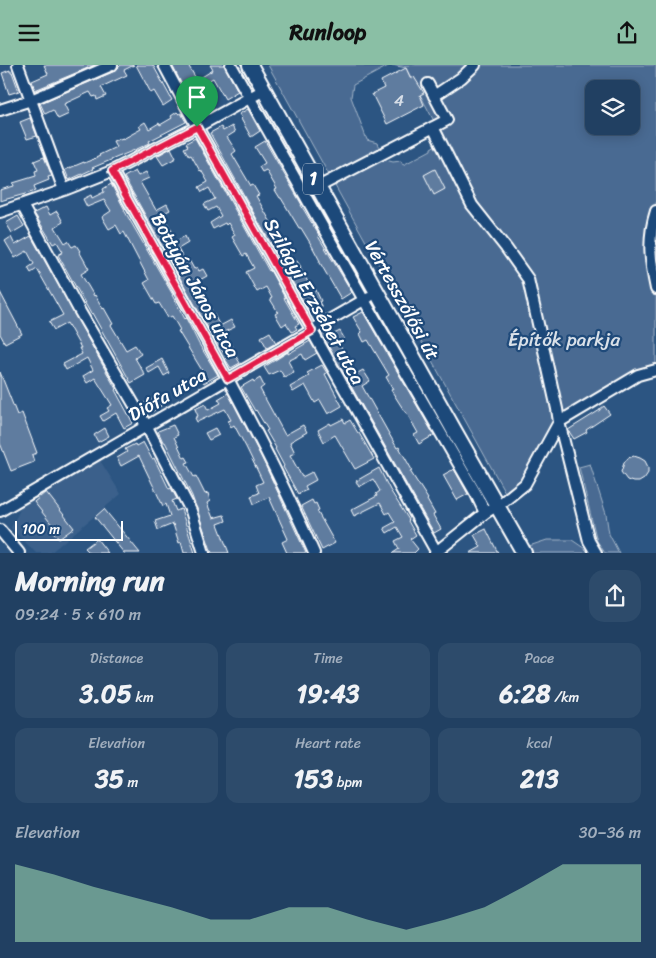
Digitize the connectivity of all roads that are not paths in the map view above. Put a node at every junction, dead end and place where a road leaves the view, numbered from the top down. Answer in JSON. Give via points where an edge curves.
{"nodes":[{"id":1,"x":18,"y":65,"type":"edge"},
{"id":2,"x":112,"y":65,"type":"edge"},
{"id":3,"x":164,"y":65,"type":"edge"},
{"id":4,"x":231,"y":65,"type":"edge"},
{"id":5,"x":250,"y":65,"type":"edge"},
{"id":6,"x":475,"y":65,"type":"edge"},
{"id":7,"x":428,"y":84,"type":"dead end"},
{"id":8,"x":264,"y":90,"type":"junction"},
{"id":9,"x":434,"y":96,"type":"junction"},
{"id":10,"x":250,"y":98,"type":"junction"},
{"id":11,"x":31,"y":100,"type":"junction"},
{"id":12,"x":0,"y":110,"type":"edge"},
{"id":13,"x":197,"y":127,"type":"junction"},
{"id":14,"x":433,"y":127,"type":"junction"},
{"id":15,"x":112,"y":171,"type":"junction"},
{"id":16,"x":318,"y":187,"type":"junction"},
{"id":17,"x":64,"y":190,"type":"junction"},
{"id":18,"x":22,"y":205,"type":"junction"},
{"id":19,"x":656,"y":211,"type":"edge"},
{"id":20,"x":0,"y":212,"type":"edge"},
{"id":21,"x":656,"y":289,"type":"edge"},
{"id":22,"x":377,"y":292,"type":"junction"},
{"id":23,"x":364,"y":300,"type":"junction"},
{"id":24,"x":312,"y":331,"type":"junction"},
{"id":25,"x":656,"y":370,"type":"edge"},
{"id":26,"x":228,"y":379,"type":"junction"},
{"id":27,"x":559,"y":421,"type":"junction"},
{"id":28,"x":146,"y":425,"type":"junction"},
{"id":29,"x":497,"y":506,"type":"junction"},
{"id":30,"x":0,"y":511,"type":"edge"},
{"id":31,"x":484,"y":513,"type":"junction"},
{"id":32,"x":0,"y":530,"type":"edge"},
{"id":33,"x":19,"y":553,"type":"edge"},
{"id":34,"x":204,"y":553,"type":"edge"},
{"id":35,"x":314,"y":553,"type":"edge"},
{"id":36,"x":436,"y":553,"type":"edge"},
{"id":37,"x":524,"y":553,"type":"edge"},
{"id":38,"x":596,"y":553,"type":"edge"}],
"edges":[{"from":1,"to":11,"type":"street"},
{"from":2,"to":11,"type":"street"},
{"from":3,"to":13,"type":"street","name":"Szilágyi Erzsébet utca"},
{"from":4,"to":10,"type":"street","name":"Vértesszőlősi út"},
{"from":5,"to":8,"type":"main road","name":"Vértesszőlősi út","number":"1"},
{"from":6,"to":9,"type":"street"},
{"from":7,"to":9,"type":"street"},
{"from":8,"to":10,"type":"street"},
{"from":8,"to":16,"type":"main road","name":"Vértesszőlősi út","number":"1"},
{"from":9,"to":14,"type":"street","via":[[445,117]]},
{"from":10,"to":13,"type":"street"},
{"from":10,"to":23,"type":"street","name":"Vértesszőlősi út"},
{"from":11,"to":12,"type":"street"},
{"from":11,"to":17,"type":"street"},
{"from":13,"to":15,"type":"street"},
{"from":13,"to":24,"type":"street","name":"Szilágyi Erzsébet utca"},
{"from":14,"to":16,"type":"street"},
{"from":14,"to":27,"type":"street","via":[[472,205],[528,279]]},
{"from":15,"to":17,"type":"street"},
{"from":15,"to":26,"type":"street","name":"Bottyán János utca"},
{"from":16,"to":22,"type":"main road","name":"Vértesszőlősi út","number":"1"},
{"from":17,"to":18,"type":"street"},
{"from":18,"to":20,"type":"street"},
{"from":18,"to":28,"type":"street"},
{"from":19,"to":21,"type":"street","via":[[650,248]]},
{"from":22,"to":23,"type":"street","name":"Diófa utca"},
{"from":22,"to":29,"type":"main road","name":"Vértesszőlősi út","number":"1"},
{"from":23,"to":24,"type":"street","name":"Diófa utca"},
{"from":23,"to":31,"type":"street","name":"Vértesszőlősi út"},
{"from":24,"to":26,"type":"street","name":"Diófa utca"},
{"from":24,"to":36,"type":"street","name":"Szilágyi Erzsébet utca"},
{"from":25,"to":27,"type":"street","via":[[638,375]]},
{"from":26,"to":28,"type":"street","name":"Diófa utca"},
{"from":26,"to":35,"type":"street","name":"Bottyán János utca","via":[[299,517]]},
{"from":27,"to":29,"type":"street","via":[[525,484]]},
{"from":27,"to":38,"type":"street","via":[[588,541]]},
{"from":28,"to":30,"type":"street","name":"Diófa utca"},
{"from":28,"to":34,"type":"street","via":[[191,511]]},
{"from":29,"to":31,"type":"street"},
{"from":29,"to":37,"type":"main road","name":"Vértesszőlősi út","number":"1"},
{"from":31,"to":36,"type":"street"},
{"from":32,"to":33,"type":"street"}]}
